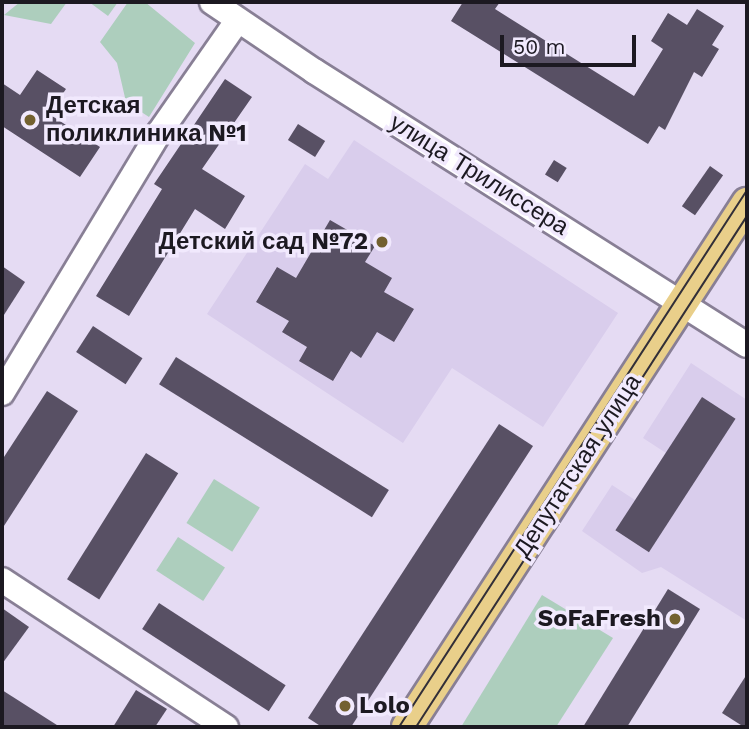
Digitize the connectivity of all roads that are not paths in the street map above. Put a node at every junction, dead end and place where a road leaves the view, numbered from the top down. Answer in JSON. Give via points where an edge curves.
{"nodes":[{"id":1,"x":212,"y":2,"type":"edge"},
{"id":2,"x":237,"y":21,"type":"junction"},
{"id":3,"x":747,"y":203,"type":"edge"},
{"id":4,"x":683,"y":304,"type":"junction"},
{"id":5,"x":747,"y":345,"type":"edge"},
{"id":6,"x":2,"y":393,"type":"edge"},
{"id":7,"x":2,"y":580,"type":"edge"},
{"id":8,"x":226,"y":727,"type":"edge"},
{"id":9,"x":407,"y":727,"type":"edge"}],
"edges":[{"from":1,"to":2,"type":"street","name":"улица Трилиссера"},
{"from":2,"to":4,"type":"street","name":"улица Трилиссера"},
{"from":2,"to":6,"type":"street","via":[[159,133]]},
{"from":3,"to":4,"type":"main road","name":"Депутатская улица"},
{"from":4,"to":5,"type":"street","name":"улица Трилиссера"},
{"from":4,"to":9,"type":"main road","name":"Депутатская улица"},
{"from":7,"to":8,"type":"street"}]}
